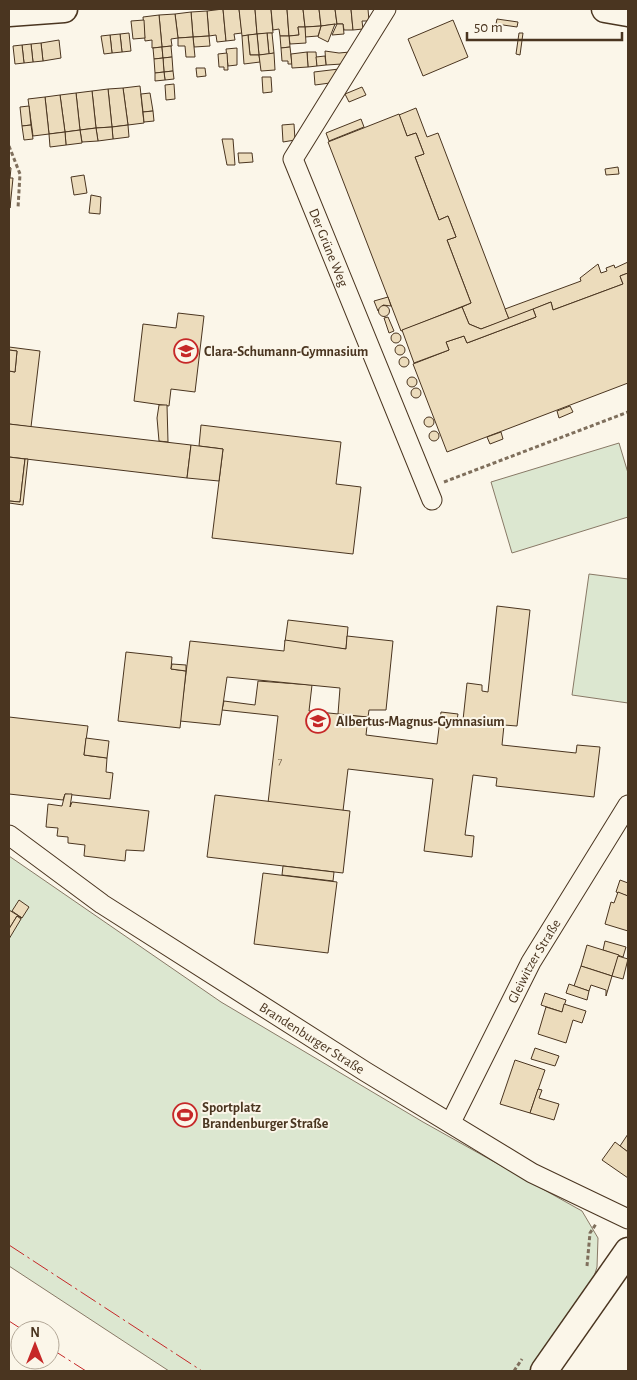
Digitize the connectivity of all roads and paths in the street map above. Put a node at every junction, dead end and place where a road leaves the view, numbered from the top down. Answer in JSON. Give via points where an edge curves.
{"nodes":[{"id":1,"x":64,"y":9,"type":"edge"},
{"id":2,"x":386,"y":9,"type":"edge"},
{"id":3,"x":605,"y":9,"type":"edge"},
{"id":4,"x":628,"y":12,"type":"edge"},
{"id":5,"x":9,"y":13,"type":"edge"},
{"id":6,"x":9,"y":146,"type":"edge"},
{"id":7,"x":18,"y":208,"type":"dead end"},
{"id":8,"x":628,"y":412,"type":"edge"},
{"id":9,"x":430,"y":494,"type":"joint"},
{"id":10,"x":628,"y":805,"type":"edge"},
{"id":11,"x":9,"y":835,"type":"edge"},
{"id":12,"x":450,"y":1122,"type":"junction"},
{"id":13,"x":607,"y":1209,"type":"junction"},
{"id":14,"x":628,"y":1219,"type":"edge"},
{"id":15,"x":628,"y":1251,"type":"edge"},
{"id":16,"x":582,"y":1274,"type":"dead end"},
{"id":17,"x":535,"y":1363,"type":"edge"},
{"id":18,"x":514,"y":1371,"type":"edge"}],
"edges":[{"from":1,"to":5,"type":"main road"},
{"from":2,"to":9,"type":"street","name":"Der Grüne Weg","via":[[293,159]]},
{"from":3,"to":4,"type":"main road"},
{"from":6,"to":7,"type":"path","via":[[20,174]]},
{"from":8,"to":9,"type":"path"},
{"from":10,"to":12,"type":"street","name":"Gleiwitzer Straße","via":[[531,962]]},
{"from":11,"to":12,"type":"street","name":"Brandenburger Straße","via":[[102,904]]},
{"from":12,"to":13,"type":"street","name":"Brandenburger Straße","via":[[532,1173]]},
{"from":13,"to":14,"type":"street","name":"Brandenburger Straße"},
{"from":13,"to":16,"type":"path","via":[[590,1233],[587,1266]]},
{"from":15,"to":17,"type":"main road"},
{"from":17,"to":18,"type":"path"}]}
